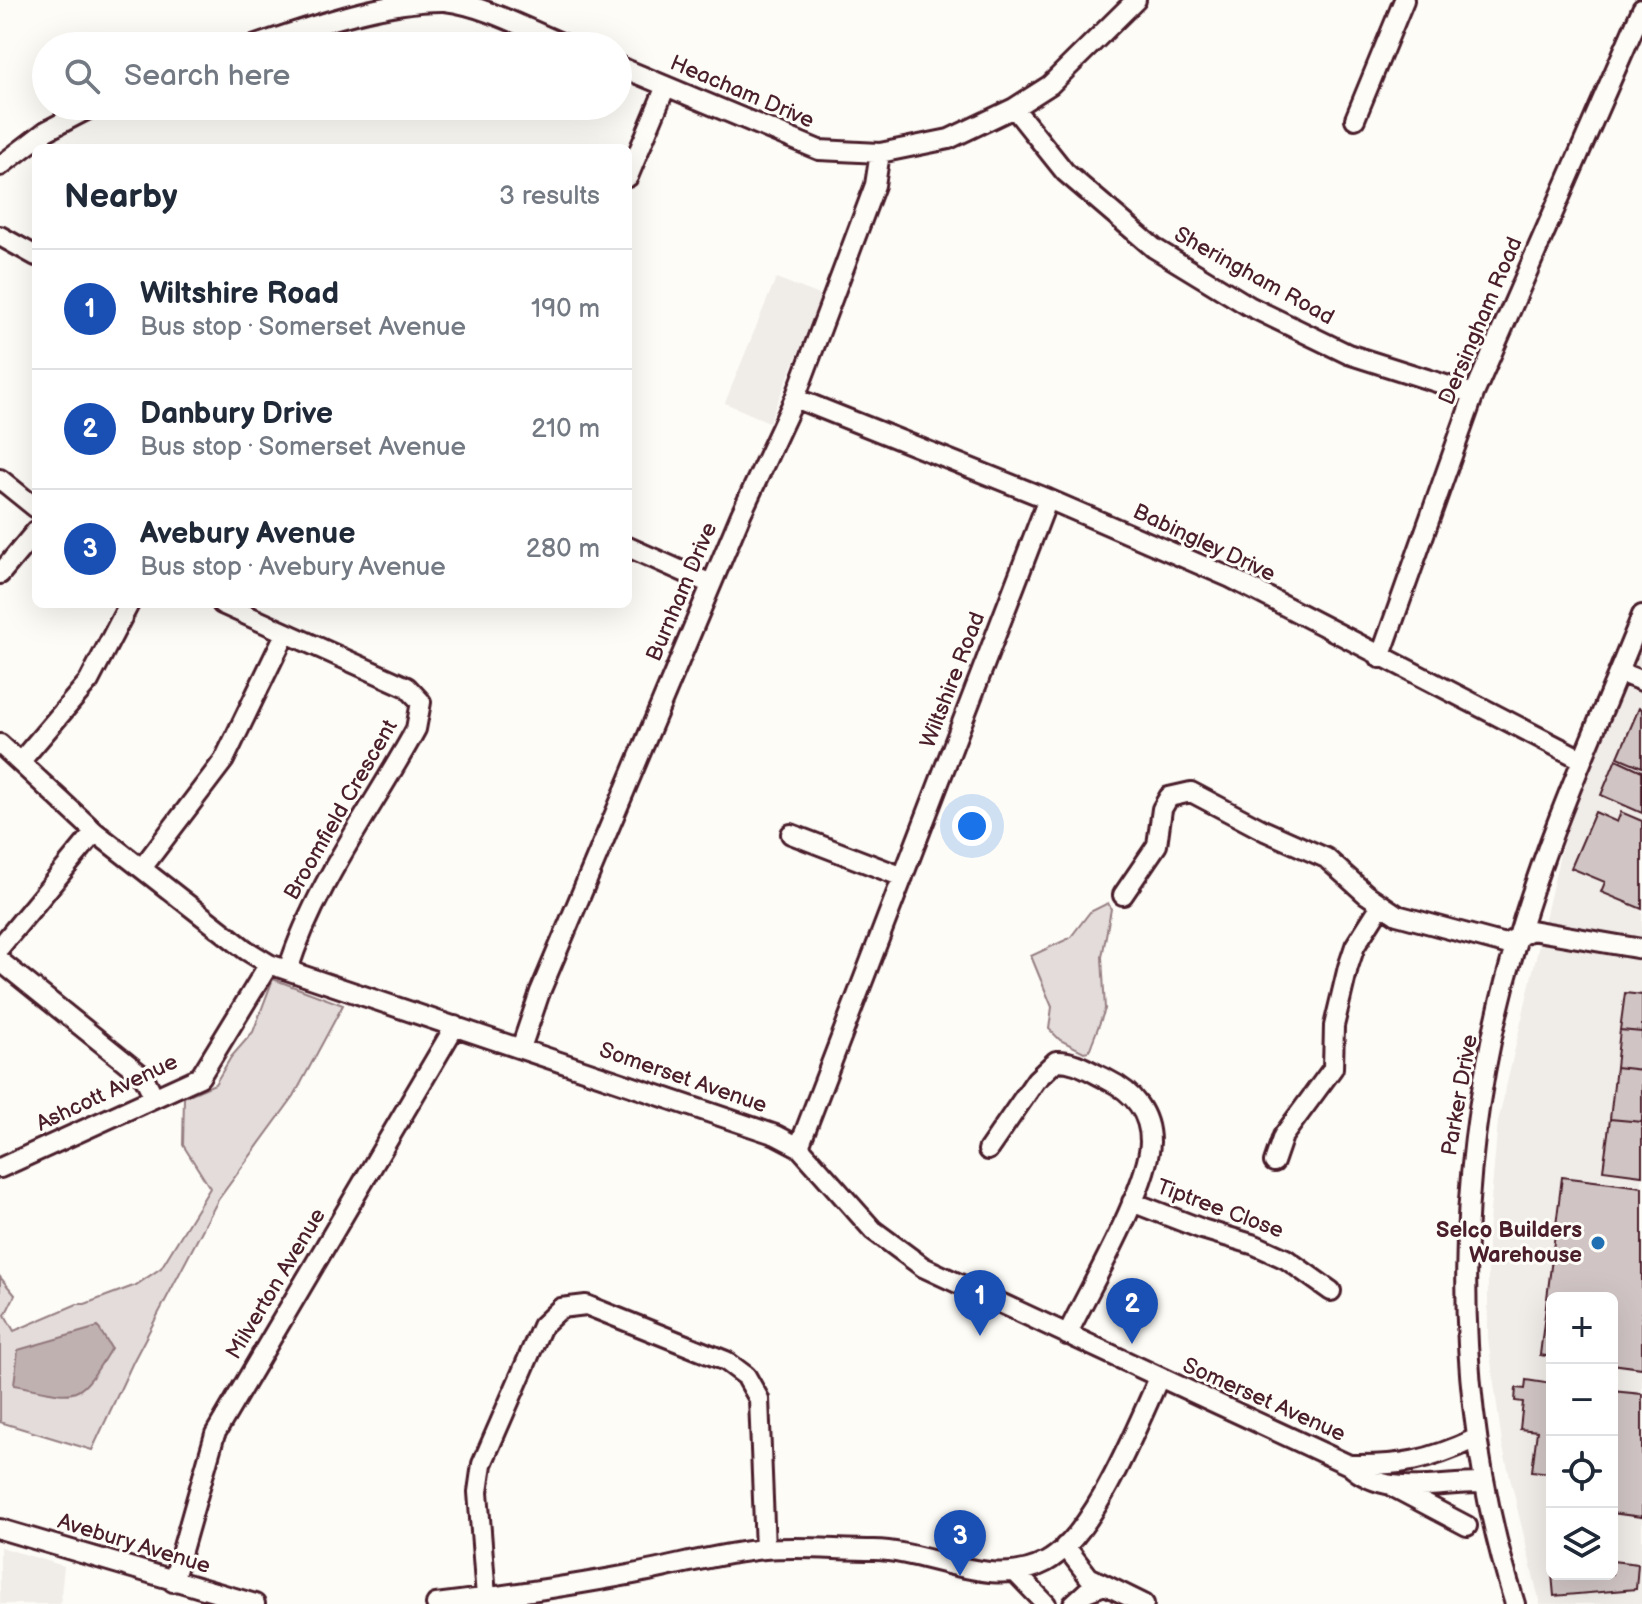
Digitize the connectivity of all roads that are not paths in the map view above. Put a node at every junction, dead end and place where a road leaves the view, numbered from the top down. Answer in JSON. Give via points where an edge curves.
{"nodes":[{"id":1,"x":1136,"y":0,"type":"edge"},
{"id":2,"x":1404,"y":0,"type":"edge"},
{"id":3,"x":484,"y":6,"type":"edge"},
{"id":4,"x":1642,"y":9,"type":"edge"},
{"id":5,"x":295,"y":32,"type":"edge"},
{"id":6,"x":539,"y":32,"type":"edge"},
{"id":7,"x":632,"y":72,"type":"edge"},
{"id":8,"x":666,"y":86,"type":"junction"},
{"id":9,"x":1014,"y":108,"type":"junction"},
{"id":10,"x":1355,"y":119,"type":"dead end"},
{"id":11,"x":67,"y":120,"type":"edge"},
{"id":12,"x":880,"y":153,"type":"junction"},
{"id":13,"x":0,"y":166,"type":"edge"},
{"id":14,"x":632,"y":167,"type":"edge"},
{"id":15,"x":0,"y":236,"type":"edge"},
{"id":16,"x":32,"y":254,"type":"edge"},
{"id":17,"x":1474,"y":394,"type":"junction"},
{"id":18,"x":795,"y":398,"type":"junction"},
{"id":19,"x":0,"y":479,"type":"edge"},
{"id":20,"x":1048,"y":499,"type":"junction"},
{"id":21,"x":32,"y":505,"type":"edge"},
{"id":22,"x":32,"y":536,"type":"edge"},
{"id":23,"x":632,"y":549,"type":"edge"},
{"id":24,"x":0,"y":574,"type":"edge"},
{"id":25,"x":711,"y":584,"type":"junction"},
{"id":26,"x":127,"y":608,"type":"edge"},
{"id":27,"x":230,"y":608,"type":"edge"},
{"id":28,"x":1642,"y":615,"type":"edge"},
{"id":29,"x":285,"y":634,"type":"junction"},
{"id":30,"x":1380,"y":658,"type":"junction"},
{"id":31,"x":1619,"y":672,"type":"junction"},
{"id":32,"x":1642,"y":681,"type":"edge"},
{"id":33,"x":0,"y":744,"type":"edge"},
{"id":34,"x":1581,"y":759,"type":"junction"},
{"id":35,"x":20,"y":762,"type":"junction"},
{"id":36,"x":95,"y":832,"type":"junction"},
{"id":37,"x":791,"y":834,"type":"dead end"},
{"id":38,"x":142,"y":868,"type":"junction"},
{"id":39,"x":903,"y":877,"type":"junction"},
{"id":40,"x":1123,"y":895,"type":"dead end"},
{"id":41,"x":1381,"y":905,"type":"junction"},
{"id":42,"x":1517,"y":938,"type":"junction"},
{"id":43,"x":0,"y":947,"type":"edge"},
{"id":44,"x":1642,"y":949,"type":"edge"},
{"id":45,"x":0,"y":961,"type":"edge"},
{"id":46,"x":269,"y":964,"type":"junction"},
{"id":47,"x":288,"y":970,"type":"junction"},
{"id":48,"x":455,"y":1026,"type":"junction"},
{"id":49,"x":521,"y":1048,"type":"junction"},
{"id":50,"x":154,"y":1097,"type":"junction"},
{"id":51,"x":799,"y":1147,"type":"junction"},
{"id":52,"x":988,"y":1150,"type":"dead end"},
{"id":53,"x":1274,"y":1162,"type":"dead end"},
{"id":54,"x":0,"y":1168,"type":"edge"},
{"id":55,"x":1132,"y":1202,"type":"junction"},
{"id":56,"x":1331,"y":1291,"type":"dead end"},
{"id":57,"x":1067,"y":1335,"type":"junction"},
{"id":58,"x":1159,"y":1378,"type":"junction"},
{"id":59,"x":1475,"y":1439,"type":"junction"},
{"id":60,"x":1349,"y":1465,"type":"junction"},
{"id":61,"x":1483,"y":1483,"type":"junction"},
{"id":62,"x":1392,"y":1486,"type":"junction"},
{"id":63,"x":1467,"y":1526,"type":"dead end"},
{"id":64,"x":0,"y":1529,"type":"edge"},
{"id":65,"x":1065,"y":1546,"type":"junction"},
{"id":66,"x":765,"y":1549,"type":"junction"},
{"id":67,"x":1016,"y":1573,"type":"junction"},
{"id":68,"x":173,"y":1582,"type":"junction"},
{"id":69,"x":1104,"y":1585,"type":"junction"},
{"id":70,"x":486,"y":1597,"type":"junction"},
{"id":71,"x":556,"y":1597,"type":"edge"},
{"id":72,"x":251,"y":1604,"type":"edge"},
{"id":73,"x":436,"y":1604,"type":"edge"},
{"id":74,"x":1046,"y":1604,"type":"edge"},
{"id":75,"x":1073,"y":1604,"type":"edge"},
{"id":76,"x":1144,"y":1604,"type":"edge"},
{"id":77,"x":1515,"y":1604,"type":"edge"}],
"edges":[{"from":1,"to":9,"type":"street","name":"Heacham Drive","via":[[1050,85]]},
{"from":2,"to":10,"type":"street"},
{"from":3,"to":5,"type":"street","via":[[445,1],[371,7]]},
{"from":3,"to":6,"type":"street"},
{"from":4,"to":17,"type":"street","name":"Dersingham Road"},
{"from":7,"to":8,"type":"street","name":"Heacham Drive"},
{"from":8,"to":12,"type":"street","name":"Heacham Drive","via":[[819,150]]},
{"from":8,"to":14,"type":"street"},
{"from":9,"to":12,"type":"street","name":"Heacham Drive","via":[[949,139]]},
{"from":9,"to":17,"type":"street","name":"Sheringham Road","via":[[1065,172],[1154,248],[1249,306],[1348,354]]},
{"from":11,"to":13,"type":"street"},
{"from":12,"to":18,"type":"street","name":"Burnham Drive","via":[[875,185]]},
{"from":15,"to":16,"type":"street"},
{"from":17,"to":30,"type":"street","name":"Dersingham Road"},
{"from":18,"to":20,"type":"street","name":"Babingley Drive"},
{"from":18,"to":25,"type":"street","name":"Burnham Drive"},
{"from":19,"to":21,"type":"street"},
{"from":20,"to":30,"type":"street","name":"Babingley Drive","via":[[1231,578]]},
{"from":20,"to":39,"type":"street","name":"Wiltshire Road"},
{"from":22,"to":24,"type":"street"},
{"from":23,"to":25,"type":"street"},
{"from":25,"to":49,"type":"street","name":"Burnham Drive"},
{"from":26,"to":35,"type":"street","via":[[89,681]]},
{"from":27,"to":29,"type":"street","name":"Broomfield Crescent"},
{"from":28,"to":31,"type":"street","name":"Parker Drive"},
{"from":29,"to":38,"type":"street","via":[[224,760]]},
{"from":29,"to":47,"type":"street","name":"Broomfield Crescent","via":[[407,687],[421,702],[416,729],[299,933]]},
{"from":30,"to":34,"type":"street","name":"Babingley Drive"},
{"from":31,"to":32,"type":"street"},
{"from":31,"to":34,"type":"street","name":"Parker Drive"},
{"from":33,"to":35,"type":"street","name":"Somerset Avenue"},
{"from":34,"to":42,"type":"street","name":"Parker Drive"},
{"from":35,"to":36,"type":"street","name":"Somerset Avenue"},
{"from":36,"to":38,"type":"street","name":"Somerset Avenue"},
{"from":36,"to":43,"type":"street"},
{"from":37,"to":39,"type":"street"},
{"from":38,"to":46,"type":"street","name":"Somerset Avenue"},
{"from":39,"to":51,"type":"street","name":"Wiltshire Road"},
{"from":40,"to":41,"type":"street","via":[[1157,845],[1169,797],[1191,792],[1326,858]]},
{"from":41,"to":42,"type":"street","via":[[1448,931],[1505,944]]},
{"from":41,"to":53,"type":"street","via":[[1348,967],[1334,1026],[1333,1068],[1283,1136]]},
{"from":42,"to":44,"type":"street","via":[[1531,930]]},
{"from":42,"to":59,"type":"street","name":"Parker Drive","via":[[1482,1087],[1473,1152],[1466,1272]]},
{"from":45,"to":50,"type":"street","via":[[144,1077]]},
{"from":46,"to":47,"type":"street","name":"Somerset Avenue"},
{"from":46,"to":50,"type":"street","name":"Ashcott Avenue","via":[[200,1077]]},
{"from":47,"to":48,"type":"street","name":"Somerset Avenue"},
{"from":48,"to":49,"type":"street","name":"Somerset Avenue"},
{"from":48,"to":68,"type":"street","name":"Milverton Avenue","via":[[215,1434]]},
{"from":49,"to":51,"type":"street","name":"Somerset Avenue","via":[[750,1125]]},
{"from":50,"to":54,"type":"street","name":"Ashcott Avenue"},
{"from":51,"to":57,"type":"street","name":"Somerset Avenue","via":[[897,1251]]},
{"from":52,"to":55,"type":"street","via":[[1046,1068],[1067,1061],[1120,1086],[1142,1108],[1150,1142]]},
{"from":55,"to":56,"type":"street","name":"Tiptree Close","via":[[1255,1245],[1286,1259]]},
{"from":55,"to":57,"type":"street"},
{"from":57,"to":58,"type":"street","name":"Somerset Avenue"},
{"from":58,"to":60,"type":"street","name":"Somerset Avenue"},
{"from":58,"to":65,"type":"street","via":[[1115,1473]]},
{"from":59,"to":60,"type":"street","name":"Somerset Avenue","via":[[1418,1462]]},
{"from":59,"to":61,"type":"street","name":"Parker Drive"},
{"from":60,"to":62,"type":"street","name":"Somerset Avenue","via":[[1364,1479]]},
{"from":61,"to":62,"type":"street","name":"Somerset Avenue"},
{"from":61,"to":77,"type":"street","name":"Parker Drive"},
{"from":62,"to":63,"type":"street","name":"Somerset Avenue"},
{"from":64,"to":68,"type":"street","name":"Avebury Avenue"},
{"from":65,"to":67,"type":"street","via":[[1044,1563]]},
{"from":65,"to":69,"type":"street","via":[[1089,1577]]},
{"from":66,"to":67,"type":"street","via":[[881,1550]]},
{"from":66,"to":70,"type":"street","via":[[759,1399],[746,1376],[726,1361],[586,1305],[561,1308],[542,1326],[482,1464],[478,1492]]},
{"from":66,"to":71,"type":"street"},
{"from":67,"to":74,"type":"street"},
{"from":68,"to":72,"type":"street","name":"Avebury Avenue"},
{"from":69,"to":75,"type":"street"},
{"from":69,"to":76,"type":"street"},
{"from":70,"to":71,"type":"street"},
{"from":70,"to":73,"type":"street"}]}
